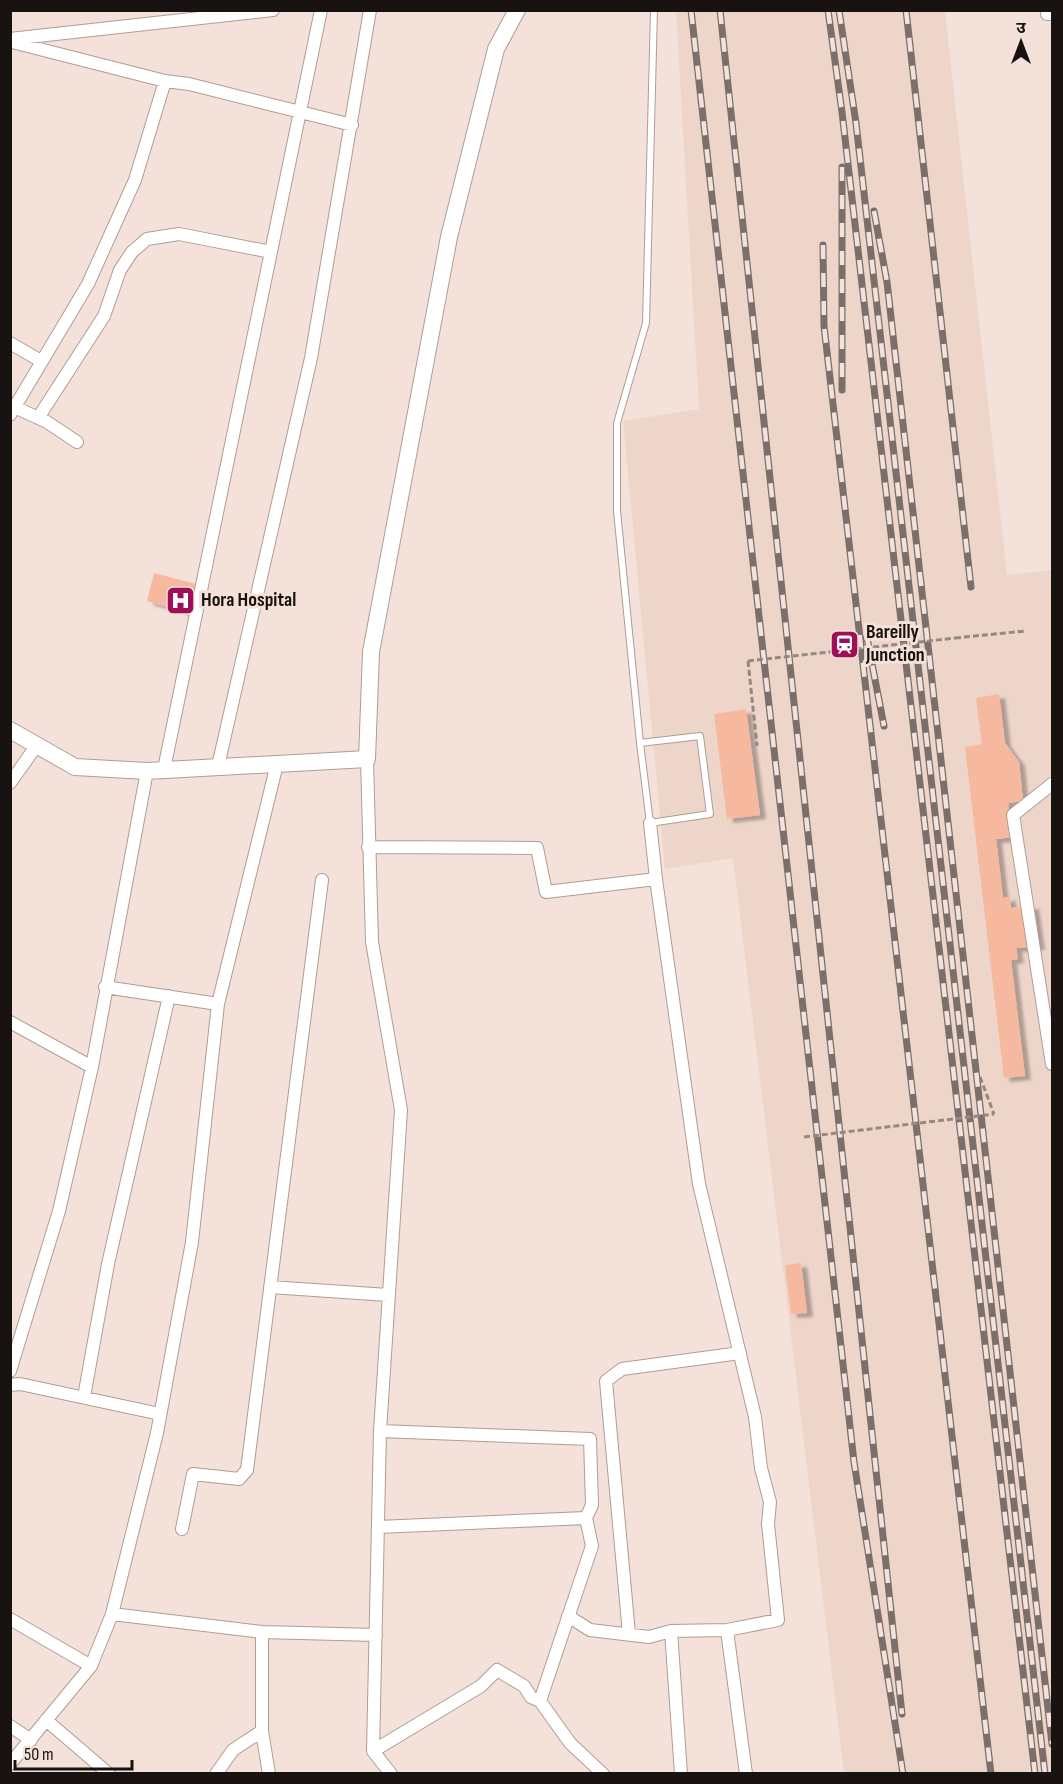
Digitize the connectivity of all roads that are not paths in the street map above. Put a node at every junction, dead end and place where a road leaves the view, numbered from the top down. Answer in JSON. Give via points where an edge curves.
{"nodes":[{"id":1,"x":273,"y":10,"type":"edge"},
{"id":2,"x":321,"y":10,"type":"edge"},
{"id":3,"x":370,"y":10,"type":"edge"},
{"id":4,"x":517,"y":10,"type":"edge"},
{"id":5,"x":654,"y":10,"type":"edge"},
{"id":6,"x":196,"y":15,"type":"edge"},
{"id":7,"x":10,"y":40,"type":"edge"},
{"id":8,"x":165,"y":81,"type":"junction"},
{"id":9,"x":300,"y":112,"type":"junction"},
{"id":10,"x":352,"y":125,"type":"junction"},
{"id":11,"x":271,"y":252,"type":"junction"},
{"id":12,"x":10,"y":343,"type":"edge"},
{"id":13,"x":41,"y":361,"type":"junction"},
{"id":14,"x":12,"y":409,"type":"edge"},
{"id":15,"x":38,"y":418,"type":"junction"},
{"id":16,"x":77,"y":442,"type":"dead end"},
{"id":17,"x":10,"y":730,"type":"edge"},
{"id":18,"x":640,"y":743,"type":"junction"},
{"id":19,"x":37,"y":745,"type":"junction"},
{"id":20,"x":367,"y":759,"type":"junction"},
{"id":21,"x":277,"y":764,"type":"junction"},
{"id":22,"x":218,"y":766,"type":"junction"},
{"id":23,"x":164,"y":770,"type":"junction"},
{"id":24,"x":147,"y":771,"type":"junction"},
{"id":25,"x":10,"y":783,"type":"edge"},
{"id":26,"x":1053,"y":784,"type":"edge"},
{"id":27,"x":650,"y":823,"type":"junction"},
{"id":28,"x":368,"y":847,"type":"junction"},
{"id":29,"x":656,"y":879,"type":"junction"},
{"id":30,"x":322,"y":880,"type":"dead end"},
{"id":31,"x":105,"y":987,"type":"junction"},
{"id":32,"x":169,"y":996,"type":"junction"},
{"id":33,"x":218,"y":1004,"type":"junction"},
{"id":34,"x":10,"y":1022,"type":"edge"},
{"id":35,"x":1053,"y":1064,"type":"edge"},
{"id":36,"x":92,"y":1066,"type":"junction"},
{"id":37,"x":270,"y":1287,"type":"junction"},
{"id":38,"x":388,"y":1295,"type":"junction"},
{"id":39,"x":740,"y":1353,"type":"junction"},
{"id":40,"x":10,"y":1371,"type":"edge"},
{"id":41,"x":10,"y":1384,"type":"edge"},
{"id":42,"x":84,"y":1397,"type":"junction"},
{"id":43,"x":160,"y":1414,"type":"junction"},
{"id":44,"x":380,"y":1431,"type":"junction"},
{"id":45,"x":611,"y":1435,"type":"junction"},
{"id":46,"x":590,"y":1439,"type":"junction"},
{"id":47,"x":586,"y":1518,"type":"junction"},
{"id":48,"x":378,"y":1527,"type":"junction"},
{"id":49,"x":182,"y":1529,"type":"dead end"},
{"id":50,"x":112,"y":1614,"type":"junction"},
{"id":51,"x":568,"y":1616,"type":"junction"},
{"id":52,"x":10,"y":1619,"type":"edge"},
{"id":53,"x":727,"y":1630,"type":"junction"},
{"id":54,"x":671,"y":1631,"type":"junction"},
{"id":55,"x":262,"y":1632,"type":"junction"},
{"id":56,"x":376,"y":1635,"type":"junction"},
{"id":57,"x":629,"y":1635,"type":"junction"},
{"id":58,"x":91,"y":1666,"type":"junction"},
{"id":59,"x":540,"y":1701,"type":"junction"},
{"id":60,"x":46,"y":1720,"type":"junction"},
{"id":61,"x":10,"y":1726,"type":"edge"},
{"id":62,"x":262,"y":1731,"type":"junction"},
{"id":63,"x":31,"y":1740,"type":"junction"},
{"id":64,"x":373,"y":1751,"type":"junction"},
{"id":65,"x":10,"y":1764,"type":"edge"},
{"id":66,"x":109,"y":1773,"type":"edge"},
{"id":67,"x":216,"y":1773,"type":"edge"},
{"id":68,"x":269,"y":1773,"type":"edge"},
{"id":69,"x":392,"y":1773,"type":"edge"},
{"id":70,"x":603,"y":1773,"type":"edge"},
{"id":71,"x":681,"y":1773,"type":"edge"},
{"id":72,"x":746,"y":1773,"type":"edge"}],
"edges":[{"from":1,"to":6,"type":"street"},
{"from":2,"to":9,"type":"street"},
{"from":3,"to":10,"type":"street"},
{"from":4,"to":20,"type":"street","via":[[496,49],[447,249],[371,652]]},
{"from":5,"to":18,"type":"lane","via":[[646,323],[617,423],[617,511]]},
{"from":6,"to":7,"type":"street"},
{"from":7,"to":8,"type":"street"},
{"from":8,"to":9,"type":"street"},
{"from":8,"to":13,"type":"street","via":[[135,180],[88,284]]},
{"from":9,"to":10,"type":"street"},
{"from":9,"to":11,"type":"street"},
{"from":10,"to":22,"type":"street","via":[[311,358]]},
{"from":11,"to":15,"type":"street","via":[[179,234],[147,239],[120,270],[104,316]]},
{"from":11,"to":23,"type":"street"},
{"from":12,"to":13,"type":"street"},
{"from":13,"to":14,"type":"street"},
{"from":14,"to":15,"type":"street"},
{"from":15,"to":16,"type":"street"},
{"from":17,"to":19,"type":"street"},
{"from":18,"to":27,"type":"lane"},
{"from":18,"to":27,"type":"lane","via":[[700,736],[710,814]]},
{"from":19,"to":24,"type":"street","via":[[75,767]]},
{"from":19,"to":25,"type":"street"},
{"from":20,"to":21,"type":"street"},
{"from":20,"to":28,"type":"street"},
{"from":21,"to":22,"type":"street"},
{"from":21,"to":33,"type":"street"},
{"from":22,"to":23,"type":"street"},
{"from":23,"to":24,"type":"street"},
{"from":24,"to":31,"type":"street"},
{"from":26,"to":35,"type":"street","via":[[1013,815]]},
{"from":27,"to":29,"type":"street"},
{"from":28,"to":29,"type":"street","via":[[537,848],[546,892]]},
{"from":28,"to":38,"type":"street","via":[[372,942],[401,1110]]},
{"from":29,"to":39,"type":"street","via":[[699,1184]]},
{"from":30,"to":37,"type":"street"},
{"from":31,"to":32,"type":"street"},
{"from":31,"to":36,"type":"street"},
{"from":32,"to":33,"type":"street"},
{"from":32,"to":42,"type":"street","via":[[108,1264]]},
{"from":33,"to":43,"type":"street","via":[[192,1242]]},
{"from":34,"to":36,"type":"street"},
{"from":36,"to":40,"type":"street","via":[[58,1211]]},
{"from":37,"to":38,"type":"street"},
{"from":37,"to":49,"type":"street","via":[[246,1474],[239,1479],[193,1474]]},
{"from":38,"to":44,"type":"street"},
{"from":39,"to":45,"type":"street","via":[[622,1369],[606,1381]]},
{"from":39,"to":53,"type":"street","via":[[770,1502],[768,1524],[778,1620]]},
{"from":41,"to":42,"type":"street"},
{"from":42,"to":43,"type":"street"},
{"from":43,"to":50,"type":"street"},
{"from":44,"to":46,"type":"street"},
{"from":44,"to":48,"type":"street"},
{"from":45,"to":46,"type":"street"},
{"from":45,"to":57,"type":"street"},
{"from":46,"to":47,"type":"street","via":[[592,1505]]},
{"from":47,"to":48,"type":"street"},
{"from":47,"to":51,"type":"street","via":[[592,1546]]},
{"from":48,"to":56,"type":"street"},
{"from":50,"to":55,"type":"street"},
{"from":50,"to":58,"type":"street"},
{"from":51,"to":57,"type":"street","via":[[590,1630]]},
{"from":51,"to":59,"type":"street"},
{"from":52,"to":58,"type":"street"},
{"from":53,"to":54,"type":"street"},
{"from":53,"to":72,"type":"street"},
{"from":54,"to":57,"type":"street"},
{"from":54,"to":71,"type":"street"},
{"from":55,"to":56,"type":"street"},
{"from":55,"to":62,"type":"street"},
{"from":56,"to":64,"type":"street"},
{"from":58,"to":60,"type":"street"},
{"from":59,"to":64,"type":"street","via":[[497,1670],[481,1686]]},
{"from":59,"to":70,"type":"street","via":[[570,1743]]},
{"from":60,"to":63,"type":"street"},
{"from":60,"to":66,"type":"street"},
{"from":61,"to":63,"type":"street"},
{"from":62,"to":67,"type":"street","via":[[233,1750]]},
{"from":62,"to":68,"type":"street"},
{"from":63,"to":65,"type":"street"},
{"from":64,"to":69,"type":"street"}]}
